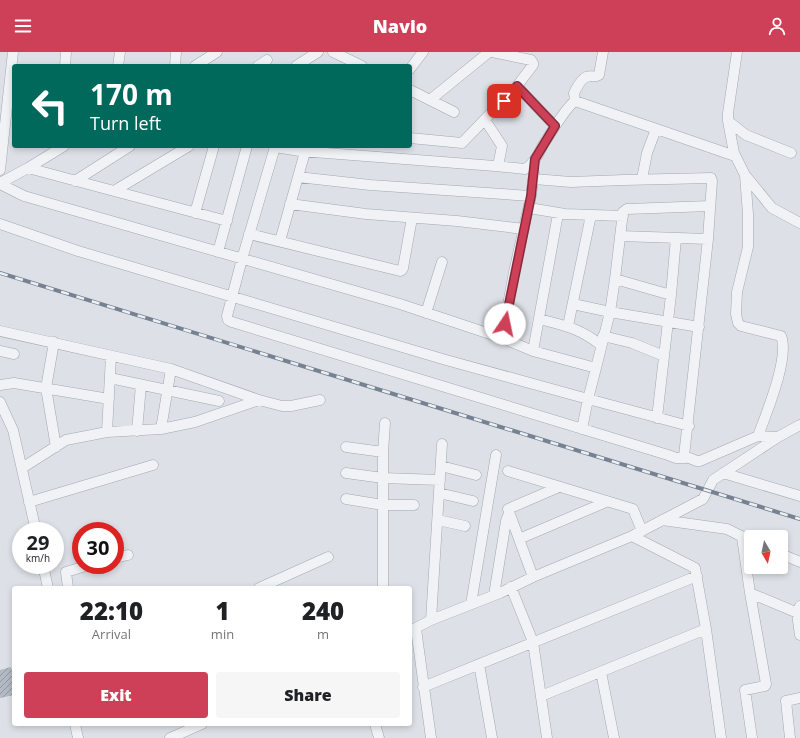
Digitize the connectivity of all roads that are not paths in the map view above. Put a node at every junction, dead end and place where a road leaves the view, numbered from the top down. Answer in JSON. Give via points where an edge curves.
{"nodes":[{"id":1,"x":13,"y":52,"type":"edge"},
{"id":2,"x":66,"y":52,"type":"edge"},
{"id":3,"x":120,"y":52,"type":"edge"},
{"id":4,"x":176,"y":52,"type":"edge"},
{"id":5,"x":217,"y":52,"type":"edge"},
{"id":6,"x":318,"y":52,"type":"edge"},
{"id":7,"x":333,"y":52,"type":"edge"},
{"id":8,"x":423,"y":52,"type":"edge"},
{"id":9,"x":491,"y":52,"type":"edge"},
{"id":10,"x":603,"y":52,"type":"edge"},
{"id":11,"x":738,"y":52,"type":"edge"},
{"id":12,"x":267,"y":60,"type":"dead end"},
{"id":13,"x":65,"y":64,"type":"edge"},
{"id":14,"x":118,"y":64,"type":"edge"},
{"id":15,"x":175,"y":64,"type":"edge"},
{"id":16,"x":198,"y":64,"type":"edge"},
{"id":17,"x":261,"y":64,"type":"edge"},
{"id":18,"x":299,"y":64,"type":"edge"},
{"id":19,"x":358,"y":64,"type":"edge"},
{"id":20,"x":412,"y":66,"type":"edge"},
{"id":21,"x":517,"y":86,"type":"junction"},
{"id":22,"x":4,"y":89,"type":"edge"},
{"id":23,"x":412,"y":91,"type":"edge"},
{"id":24,"x":430,"y":100,"type":"junction"},
{"id":25,"x":575,"y":101,"type":"junction"},
{"id":26,"x":454,"y":112,"type":"dead end"},
{"id":27,"x":485,"y":120,"type":"junction"},
{"id":28,"x":728,"y":121,"type":"junction"},
{"id":29,"x":555,"y":126,"type":"junction"},
{"id":30,"x":656,"y":129,"type":"junction"},
{"id":31,"x":412,"y":138,"type":"edge"},
{"id":32,"x":59,"y":148,"type":"edge"},
{"id":33,"x":127,"y":148,"type":"edge"},
{"id":34,"x":187,"y":148,"type":"edge"},
{"id":35,"x":213,"y":148,"type":"edge"},
{"id":36,"x":247,"y":148,"type":"edge"},
{"id":37,"x":274,"y":148,"type":"edge"},
{"id":38,"x":287,"y":148,"type":"edge"},
{"id":39,"x":305,"y":152,"type":"junction"},
{"id":40,"x":792,"y":153,"type":"dead end"},
{"id":41,"x":734,"y":156,"type":"junction"},
{"id":42,"x":535,"y":159,"type":"junction"},
{"id":43,"x":498,"y":166,"type":"junction"},
{"id":44,"x":28,"y":168,"type":"junction"},
{"id":45,"x":0,"y":170,"type":"edge"},
{"id":46,"x":745,"y":175,"type":"junction"},
{"id":47,"x":298,"y":177,"type":"junction"},
{"id":48,"x":642,"y":179,"type":"junction"},
{"id":49,"x":534,"y":180,"type":"junction"},
{"id":50,"x":75,"y":181,"type":"junction"},
{"id":51,"x":0,"y":183,"type":"edge"},
{"id":52,"x":114,"y":191,"type":"junction"},
{"id":53,"x":531,"y":196,"type":"junction"},
{"id":54,"x":290,"y":204,"type":"junction"},
{"id":55,"x":710,"y":206,"type":"junction"},
{"id":56,"x":529,"y":208,"type":"junction"},
{"id":57,"x":195,"y":213,"type":"junction"},
{"id":58,"x":558,"y":214,"type":"junction"},
{"id":59,"x":591,"y":215,"type":"junction"},
{"id":60,"x":622,"y":216,"type":"junction"},
{"id":61,"x":412,"y":218,"type":"junction"},
{"id":62,"x":227,"y":222,"type":"junction"},
{"id":63,"x":800,"y":223,"type":"edge"},
{"id":64,"x":0,"y":224,"type":"edge"},
{"id":65,"x":524,"y":229,"type":"junction"},
{"id":66,"x":249,"y":234,"type":"junction"},
{"id":67,"x":620,"y":236,"type":"junction"},
{"id":68,"x":676,"y":238,"type":"junction"},
{"id":69,"x":708,"y":239,"type":"junction"},
{"id":70,"x":280,"y":240,"type":"junction"},
{"id":71,"x":218,"y":252,"type":"junction"},
{"id":72,"x":242,"y":259,"type":"junction"},
{"id":73,"x":442,"y":262,"type":"dead end"},
{"id":74,"x":615,"y":280,"type":"junction"},
{"id":75,"x":672,"y":295,"type":"junction"},
{"id":76,"x":232,"y":296,"type":"junction"},
{"id":77,"x":573,"y":304,"type":"junction"},
{"id":78,"x":610,"y":312,"type":"junction"},
{"id":79,"x":426,"y":313,"type":"junction"},
{"id":80,"x":539,"y":319,"type":"junction"},
{"id":81,"x":668,"y":322,"type":"junction"},
{"id":82,"x":568,"y":326,"type":"junction"},
{"id":83,"x":699,"y":327,"type":"junction"},
{"id":84,"x":0,"y":331,"type":"edge"},
{"id":85,"x":502,"y":338,"type":"junction"},
{"id":86,"x":602,"y":341,"type":"junction"},
{"id":87,"x":54,"y":342,"type":"junction"},
{"id":88,"x":0,"y":351,"type":"edge"},
{"id":89,"x":533,"y":351,"type":"junction"},
{"id":90,"x":14,"y":354,"type":"dead end"},
{"id":91,"x":111,"y":356,"type":"junction"},
{"id":92,"x":664,"y":356,"type":"junction"},
{"id":93,"x":596,"y":368,"type":"junction"},
{"id":94,"x":171,"y":369,"type":"junction"},
{"id":95,"x":110,"y":378,"type":"junction"},
{"id":96,"x":0,"y":385,"type":"edge"},
{"id":97,"x":140,"y":385,"type":"junction"},
{"id":98,"x":46,"y":388,"type":"junction"},
{"id":99,"x":167,"y":390,"type":"junction"},
{"id":100,"x":109,"y":399,"type":"junction"},
{"id":101,"x":588,"y":399,"type":"junction"},
{"id":102,"x":259,"y":400,"type":"junction"},
{"id":103,"x":320,"y":400,"type":"dead end"},
{"id":104,"x":219,"y":401,"type":"dead end"},
{"id":105,"x":0,"y":402,"type":"edge"},
{"id":106,"x":657,"y":418,"type":"junction"},
{"id":107,"x":385,"y":423,"type":"dead end"},
{"id":108,"x":800,"y":425,"type":"edge"},
{"id":109,"x":689,"y":426,"type":"junction"},
{"id":110,"x":161,"y":429,"type":"junction"},
{"id":111,"x":582,"y":429,"type":"junction"},
{"id":112,"x":137,"y":431,"type":"junction"},
{"id":113,"x":108,"y":432,"type":"junction"},
{"id":114,"x":758,"y":436,"type":"junction"},
{"id":115,"x":778,"y":437,"type":"junction"},
{"id":116,"x":442,"y":444,"type":"dead end"},
{"id":117,"x":56,"y":447,"type":"junction"},
{"id":118,"x":346,"y":447,"type":"dead end"},
{"id":119,"x":383,"y":452,"type":"junction"},
{"id":120,"x":496,"y":455,"type":"dead end"},
{"id":121,"x":686,"y":458,"type":"junction"},
{"id":122,"x":152,"y":465,"type":"dead end"},
{"id":123,"x":441,"y":466,"type":"junction"},
{"id":124,"x":22,"y":468,"type":"junction"},
{"id":125,"x":508,"y":472,"type":"dead end"},
{"id":126,"x":346,"y":473,"type":"dead end"},
{"id":127,"x":723,"y":473,"type":"junction"},
{"id":128,"x":476,"y":475,"type":"dead end"},
{"id":129,"x":383,"y":478,"type":"junction"},
{"id":130,"x":440,"y":480,"type":"junction"},
{"id":131,"x":559,"y":487,"type":"junction"},
{"id":132,"x":439,"y":493,"type":"junction"},
{"id":133,"x":800,"y":496,"type":"edge"},
{"id":134,"x":346,"y":499,"type":"dead end"},
{"id":135,"x":473,"y":501,"type":"dead end"},
{"id":136,"x":29,"y":502,"type":"junction"},
{"id":137,"x":606,"y":502,"type":"junction"},
{"id":138,"x":383,"y":505,"type":"junction"},
{"id":139,"x":414,"y":505,"type":"dead end"},
{"id":140,"x":510,"y":513,"type":"junction"},
{"id":141,"x":438,"y":520,"type":"junction"},
{"id":142,"x":662,"y":520,"type":"junction"},
{"id":143,"x":34,"y":522,"type":"edge"},
{"id":144,"x":465,"y":526,"type":"dead end"},
{"id":145,"x":642,"y":531,"type":"junction"},
{"id":146,"x":632,"y":536,"type":"junction"},
{"id":147,"x":744,"y":538,"type":"edge"},
{"id":148,"x":519,"y":539,"type":"junction"},
{"id":149,"x":128,"y":555,"type":"dead end"},
{"id":150,"x":124,"y":556,"type":"edge"},
{"id":151,"x":788,"y":557,"type":"edge"},
{"id":152,"x":328,"y":558,"type":"dead end"},
{"id":153,"x":800,"y":562,"type":"edge"},
{"id":154,"x":72,"y":570,"type":"edge"},
{"id":155,"x":45,"y":574,"type":"edge"},
{"id":156,"x":749,"y":574,"type":"edge"},
{"id":157,"x":697,"y":576,"type":"junction"},
{"id":158,"x":533,"y":577,"type":"junction"},
{"id":159,"x":48,"y":586,"type":"edge"},
{"id":160,"x":66,"y":586,"type":"edge"},
{"id":161,"x":264,"y":586,"type":"edge"},
{"id":162,"x":383,"y":586,"type":"edge"},
{"id":163,"x":511,"y":588,"type":"junction"},
{"id":164,"x":750,"y":593,"type":"junction"},
{"id":165,"x":494,"y":595,"type":"junction"},
{"id":166,"x":471,"y":604,"type":"junction"},
{"id":167,"x":799,"y":611,"type":"edge"},
{"id":168,"x":431,"y":620,"type":"junction"},
{"id":169,"x":706,"y":629,"type":"junction"},
{"id":170,"x":413,"y":630,"type":"edge"},
{"id":171,"x":800,"y":635,"type":"edge"},
{"id":172,"x":533,"y":642,"type":"junction"},
{"id":173,"x":479,"y":664,"type":"junction"},
{"id":174,"x":600,"y":672,"type":"junction"},
{"id":175,"x":423,"y":687,"type":"junction"},
{"id":176,"x":541,"y":696,"type":"junction"},
{"id":177,"x":800,"y":698,"type":"edge"},
{"id":178,"x":75,"y":726,"type":"edge"},
{"id":179,"x":197,"y":726,"type":"edge"},
{"id":180,"x":375,"y":726,"type":"edge"},
{"id":181,"x":78,"y":738,"type":"edge"},
{"id":182,"x":170,"y":738,"type":"edge"},
{"id":183,"x":378,"y":738,"type":"edge"},
{"id":184,"x":431,"y":738,"type":"edge"},
{"id":185,"x":492,"y":738,"type":"edge"},
{"id":186,"x":547,"y":738,"type":"edge"},
{"id":187,"x":614,"y":738,"type":"edge"},
{"id":188,"x":721,"y":738,"type":"edge"},
{"id":189,"x":752,"y":738,"type":"edge"},
{"id":190,"x":790,"y":738,"type":"edge"}],
"edges":[{"from":1,"to":22,"type":"street"},
{"from":2,"to":13,"type":"street"},
{"from":3,"to":14,"type":"street"},
{"from":4,"to":15,"type":"street"},
{"from":5,"to":16,"type":"street"},
{"from":6,"to":18,"type":"street"},
{"from":7,"to":19,"type":"street"},
{"from":8,"to":20,"type":"street"},
{"from":9,"to":21,"type":"street","via":[[532,61],[533,65]]},
{"from":9,"to":24,"type":"street"},
{"from":10,"to":25,"type":"street","via":[[599,75],[584,78],[574,93]]},
{"from":11,"to":28,"type":"street"},
{"from":12,"to":17,"type":"street"},
{"from":21,"to":27,"type":"street"},
{"from":21,"to":29,"type":"street"},
{"from":22,"to":45,"type":"street"},
{"from":23,"to":24,"type":"street"},
{"from":24,"to":26,"type":"street"},
{"from":25,"to":29,"type":"street"},
{"from":25,"to":30,"type":"street"},
{"from":27,"to":31,"type":"street","via":[[462,143]]},
{"from":27,"to":43,"type":"street","via":[[502,146]]},
{"from":28,"to":40,"type":"street","via":[[746,135]]},
{"from":28,"to":41,"type":"street"},
{"from":29,"to":42,"type":"street"},
{"from":30,"to":41,"type":"street"},
{"from":30,"to":48,"type":"street","via":[[647,153]]},
{"from":32,"to":44,"type":"street"},
{"from":33,"to":50,"type":"street"},
{"from":34,"to":52,"type":"street"},
{"from":35,"to":57,"type":"street"},
{"from":36,"to":62,"type":"street"},
{"from":37,"to":66,"type":"street"},
{"from":38,"to":39,"type":"street"},
{"from":39,"to":43,"type":"street"},
{"from":39,"to":47,"type":"street"},
{"from":41,"to":46,"type":"street"},
{"from":42,"to":43,"type":"street","via":[[526,170]]},
{"from":42,"to":49,"type":"street"},
{"from":44,"to":50,"type":"street"},
{"from":44,"to":51,"type":"street"},
{"from":46,"to":63,"type":"street","via":[[772,208]]},
{"from":46,"to":114,"type":"street","via":[[748,245],[738,285],[736,314],[741,326],[781,336],[783,353]]},
{"from":47,"to":53,"type":"street","via":[[370,185]]},
{"from":47,"to":54,"type":"street"},
{"from":48,"to":49,"type":"street","via":[[571,182]]},
{"from":48,"to":55,"type":"street","via":[[711,178]]},
{"from":49,"to":53,"type":"street"},
{"from":50,"to":52,"type":"street"},
{"from":51,"to":71,"type":"street","via":[[24,196]]},
{"from":52,"to":57,"type":"street"},
{"from":53,"to":56,"type":"street"},
{"from":54,"to":61,"type":"street"},
{"from":54,"to":70,"type":"street"},
{"from":55,"to":60,"type":"street","via":[[627,209]]},
{"from":55,"to":69,"type":"street"},
{"from":56,"to":58,"type":"street"},
{"from":56,"to":65,"type":"street"},
{"from":57,"to":62,"type":"street"},
{"from":58,"to":59,"type":"street"},
{"from":58,"to":80,"type":"street"},
{"from":59,"to":60,"type":"street"},
{"from":59,"to":77,"type":"street"},
{"from":60,"to":67,"type":"street"},
{"from":61,"to":65,"type":"street"},
{"from":61,"to":70,"type":"street","via":[[403,268],[400,271]]},
{"from":62,"to":71,"type":"street"},
{"from":64,"to":76,"type":"street"},
{"from":65,"to":85,"type":"street"},
{"from":66,"to":70,"type":"street"},
{"from":66,"to":72,"type":"street"},
{"from":67,"to":68,"type":"street"},
{"from":67,"to":74,"type":"street"},
{"from":68,"to":69,"type":"street"},
{"from":68,"to":75,"type":"street"},
{"from":69,"to":83,"type":"street"},
{"from":71,"to":72,"type":"street"},
{"from":72,"to":76,"type":"street"},
{"from":72,"to":79,"type":"street"},
{"from":73,"to":79,"type":"street"},
{"from":74,"to":75,"type":"street"},
{"from":74,"to":78,"type":"street"},
{"from":75,"to":81,"type":"street"},
{"from":76,"to":101,"type":"street","via":[[446,360]]},
{"from":76,"to":111,"type":"street","via":[[228,316],[228,320],[232,322]]},
{"from":77,"to":78,"type":"street"},
{"from":77,"to":82,"type":"street"},
{"from":78,"to":81,"type":"street"},
{"from":78,"to":86,"type":"street"},
{"from":79,"to":85,"type":"street"},
{"from":80,"to":82,"type":"street"},
{"from":80,"to":89,"type":"street"},
{"from":81,"to":83,"type":"street"},
{"from":81,"to":92,"type":"street"},
{"from":82,"to":86,"type":"street"},
{"from":83,"to":109,"type":"street"},
{"from":84,"to":87,"type":"street"},
{"from":85,"to":89,"type":"street"},
{"from":86,"to":92,"type":"street","via":[[632,343]]},
{"from":86,"to":93,"type":"street"},
{"from":87,"to":91,"type":"street"},
{"from":87,"to":98,"type":"street"},
{"from":88,"to":90,"type":"street"},
{"from":89,"to":93,"type":"street"},
{"from":91,"to":94,"type":"street"},
{"from":91,"to":95,"type":"street"},
{"from":92,"to":106,"type":"street"},
{"from":93,"to":101,"type":"street"},
{"from":94,"to":99,"type":"street"},
{"from":94,"to":102,"type":"street"},
{"from":95,"to":97,"type":"street"},
{"from":95,"to":100,"type":"street"},
{"from":96,"to":98,"type":"street","via":[[10,382]]},
{"from":97,"to":99,"type":"street"},
{"from":97,"to":112,"type":"street"},
{"from":98,"to":100,"type":"street"},
{"from":98,"to":117,"type":"street"},
{"from":99,"to":104,"type":"street"},
{"from":99,"to":110,"type":"street"},
{"from":100,"to":113,"type":"street"},
{"from":101,"to":106,"type":"street"},
{"from":101,"to":111,"type":"street"},
{"from":102,"to":103,"type":"street","via":[[287,406]]},
{"from":102,"to":110,"type":"street","via":[[195,422]]},
{"from":105,"to":124,"type":"street","via":[[13,430]]},
{"from":106,"to":109,"type":"street"},
{"from":107,"to":119,"type":"street"},
{"from":108,"to":115,"type":"street"},
{"from":109,"to":121,"type":"street","via":[[684,454]]},
{"from":110,"to":112,"type":"street"},
{"from":111,"to":121,"type":"street","via":[[676,458]]},
{"from":112,"to":113,"type":"street"},
{"from":113,"to":117,"type":"street","via":[[66,440]]},
{"from":114,"to":115,"type":"street"},
{"from":114,"to":121,"type":"street","via":[[700,461]]},
{"from":115,"to":127,"type":"street"},
{"from":116,"to":123,"type":"street"},
{"from":117,"to":124,"type":"street"},
{"from":118,"to":119,"type":"street"},
{"from":119,"to":129,"type":"street"},
{"from":120,"to":166,"type":"street"},
{"from":122,"to":136,"type":"street"},
{"from":123,"to":128,"type":"street"},
{"from":123,"to":130,"type":"street"},
{"from":124,"to":136,"type":"street"},
{"from":125,"to":131,"type":"street"},
{"from":126,"to":129,"type":"street"},
{"from":127,"to":133,"type":"street"},
{"from":127,"to":142,"type":"street","via":[[712,481],[703,499]]},
{"from":129,"to":130,"type":"street"},
{"from":129,"to":138,"type":"street"},
{"from":130,"to":132,"type":"street"},
{"from":131,"to":137,"type":"street"},
{"from":131,"to":140,"type":"street","via":[[509,508]]},
{"from":132,"to":135,"type":"street"},
{"from":132,"to":141,"type":"street"},
{"from":134,"to":138,"type":"street"},
{"from":136,"to":143,"type":"street"},
{"from":137,"to":145,"type":"street","via":[[633,509]]},
{"from":137,"to":148,"type":"street"},
{"from":138,"to":139,"type":"street"},
{"from":138,"to":162,"type":"street"},
{"from":140,"to":148,"type":"street"},
{"from":140,"to":165,"type":"street","via":[[506,521]]},
{"from":141,"to":144,"type":"street"},
{"from":141,"to":168,"type":"street"},
{"from":142,"to":145,"type":"street"},
{"from":142,"to":147,"type":"street","via":[[723,528]]},
{"from":145,"to":146,"type":"street"},
{"from":146,"to":157,"type":"street","via":[[694,568]]},
{"from":146,"to":158,"type":"street"},
{"from":148,"to":158,"type":"street"},
{"from":149,"to":150,"type":"street"},
{"from":151,"to":153,"type":"street"},
{"from":152,"to":161,"type":"street"},
{"from":154,"to":160,"type":"street","via":[[66,572]]},
{"from":155,"to":159,"type":"street"},
{"from":156,"to":164,"type":"street"},
{"from":157,"to":169,"type":"street"},
{"from":157,"to":172,"type":"street"},
{"from":158,"to":163,"type":"street"},
{"from":163,"to":165,"type":"street"},
{"from":163,"to":172,"type":"street"},
{"from":164,"to":167,"type":"street"},
{"from":164,"to":189,"type":"street","via":[[766,684],[744,690]]},
{"from":165,"to":166,"type":"street"},
{"from":166,"to":168,"type":"street"},
{"from":167,"to":171,"type":"street"},
{"from":168,"to":170,"type":"street"},
{"from":169,"to":174,"type":"street"},
{"from":169,"to":188,"type":"street"},
{"from":170,"to":175,"type":"street"},
{"from":172,"to":173,"type":"street"},
{"from":172,"to":176,"type":"street"},
{"from":173,"to":175,"type":"street"},
{"from":173,"to":185,"type":"street"},
{"from":174,"to":176,"type":"street"},
{"from":174,"to":187,"type":"street"},
{"from":175,"to":184,"type":"street"},
{"from":176,"to":186,"type":"street"},
{"from":177,"to":190,"type":"street","via":[[786,701]]},
{"from":178,"to":181,"type":"street"},
{"from":179,"to":182,"type":"street"},
{"from":180,"to":183,"type":"street"}]}
